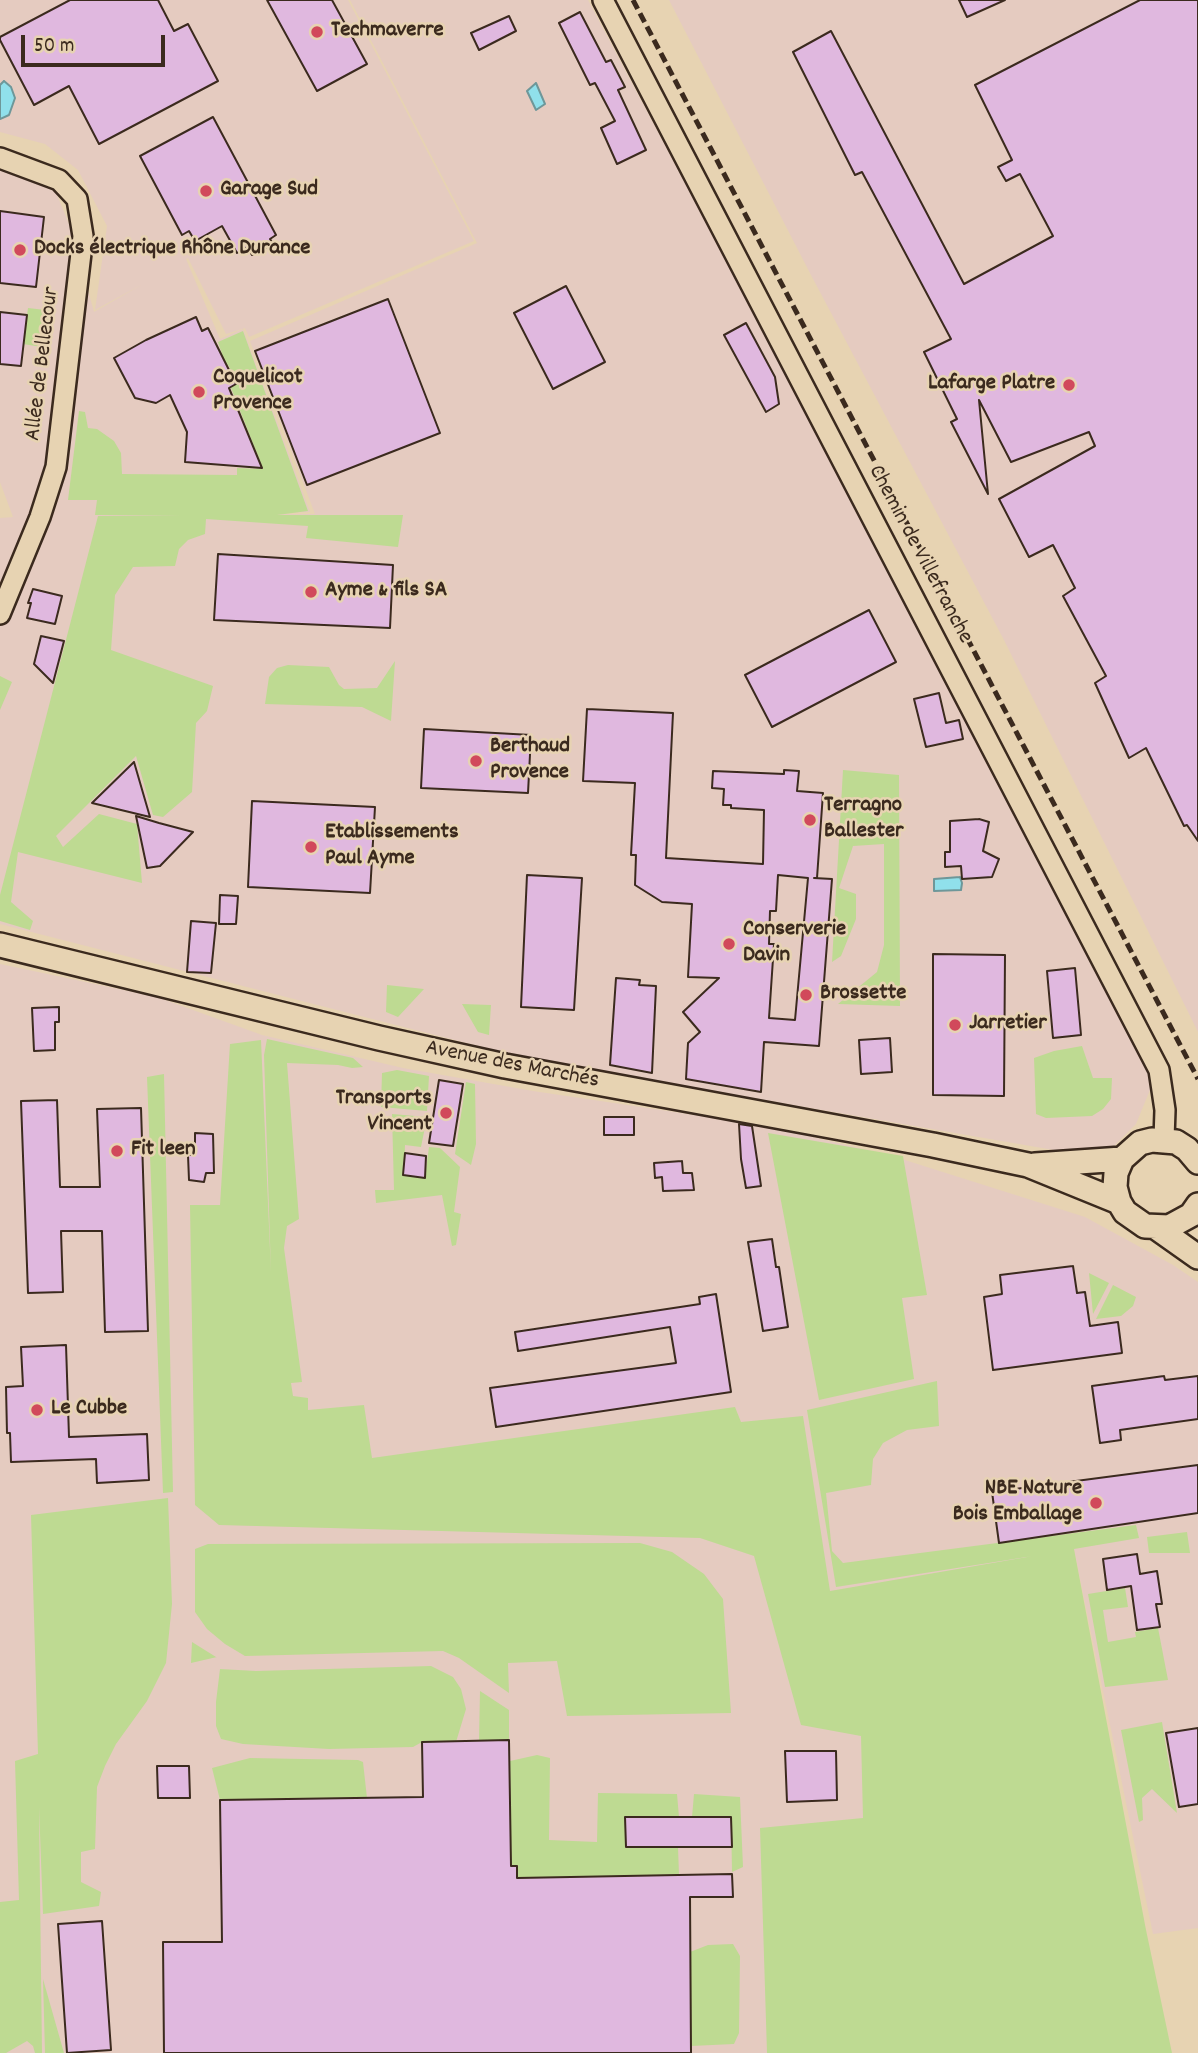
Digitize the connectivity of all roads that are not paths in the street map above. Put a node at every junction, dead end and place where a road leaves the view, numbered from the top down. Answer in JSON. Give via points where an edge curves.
{"nodes":[{"id":1,"x":603,"y":0,"type":"edge"},
{"id":2,"x":0,"y":158,"type":"edge"},
{"id":3,"x":0,"y":614,"type":"edge"},
{"id":4,"x":0,"y":945,"type":"edge"},
{"id":5,"x":1164,"y":1139,"type":"junction"},
{"id":6,"x":1122,"y":1159,"type":"junction"},
{"id":7,"x":1198,"y":1162,"type":"edge"},
{"id":8,"x":1028,"y":1165,"type":"junction"},
{"id":9,"x":1119,"y":1202,"type":"junction"},
{"id":10,"x":1194,"y":1210,"type":"edge"},
{"id":11,"x":1157,"y":1228,"type":"junction"},
{"id":12,"x":1198,"y":1251,"type":"edge"},
{"id":13,"x":1198,"y":1257,"type":"edge"}],
"edges":[{"from":1,"to":5,"type":"street","name":"Chemin de Villefranche","via":[[1159,1070]]},
{"from":2,"to":3,"type":"street","name":"Allée de Bellecour","via":[[59,180],[76,199],[83,236],[56,467]]},
{"from":4,"to":8,"type":"street","name":"Avenue des Marchés","via":[[505,1066]]},
{"from":5,"to":6,"type":"street","via":[[1140,1143]]},
{"from":5,"to":7,"type":"street","via":[[1187,1149]]},
{"from":6,"to":8,"type":"street","name":"Avenue des Marchés"},
{"from":6,"to":9,"type":"street","via":[[1115,1187]]},
{"from":8,"to":9,"type":"street","name":"Avenue des Marchés"},
{"from":9,"to":11,"type":"street","name":"Avenue des Marchés","via":[[1134,1220]]},
{"from":10,"to":11,"type":"street","via":[[1181,1223]]},
{"from":10,"to":12,"type":"street","via":[[1193,1239]]},
{"from":11,"to":13,"type":"street","name":"Avenue des Marchés"}]}
